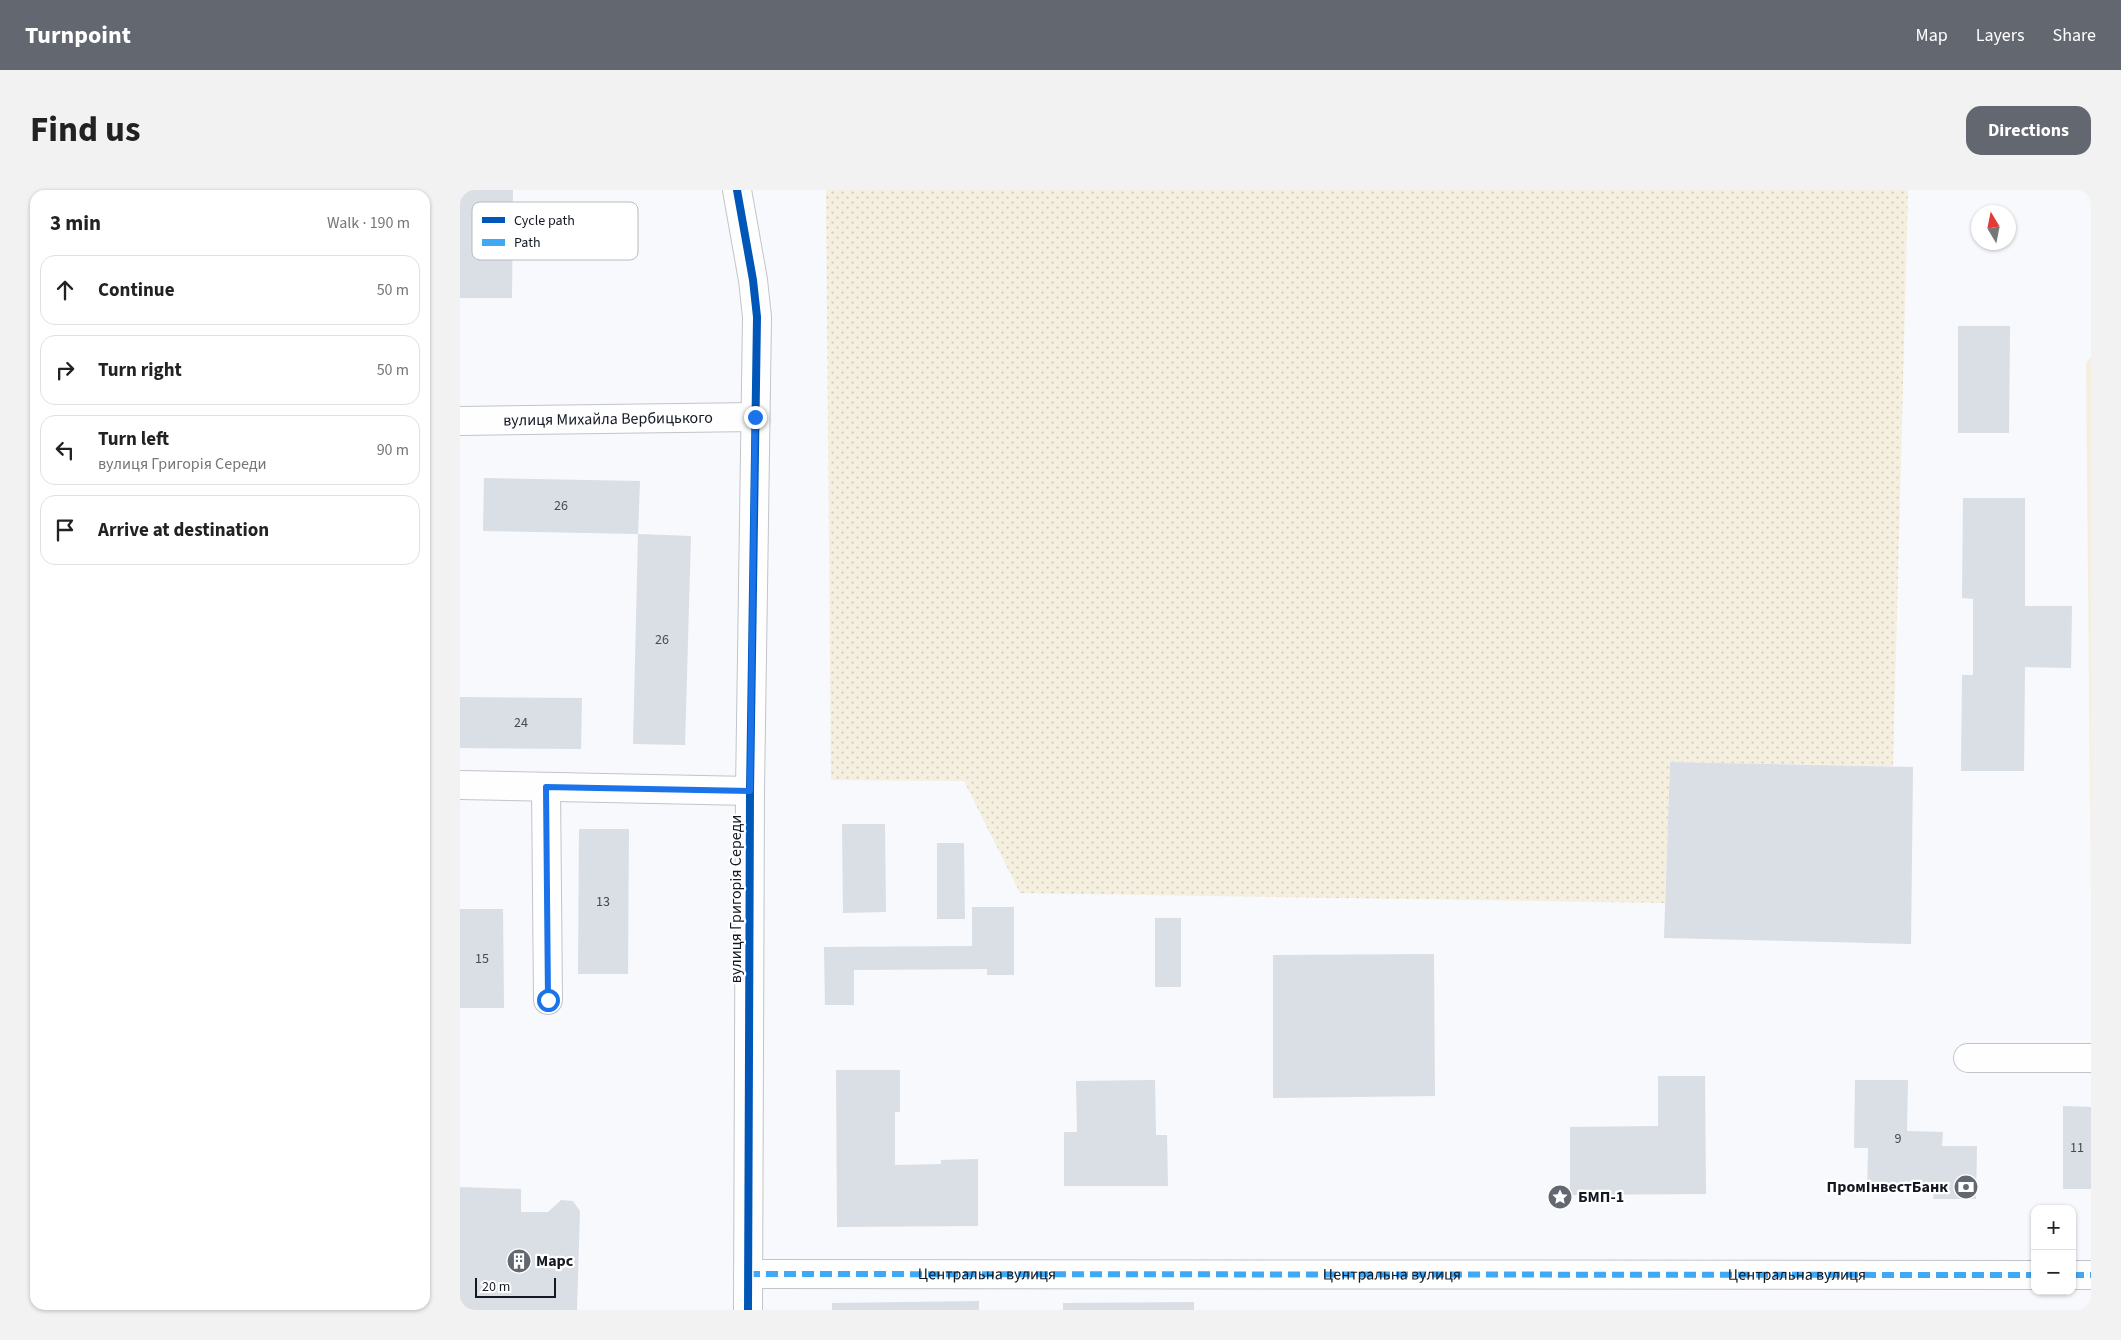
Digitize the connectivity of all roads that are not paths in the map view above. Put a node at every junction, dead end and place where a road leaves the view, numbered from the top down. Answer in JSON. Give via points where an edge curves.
{"nodes":[{"id":1,"x":738,"y":190,"type":"edge"},
{"id":2,"x":755,"y":417,"type":"junction"},
{"id":3,"x":460,"y":421,"type":"edge"},
{"id":4,"x":460,"y":786,"type":"edge"},
{"id":5,"x":546,"y":787,"type":"junction"},
{"id":6,"x":750,"y":791,"type":"junction"},
{"id":7,"x":548,"y":1000,"type":"dead end"},
{"id":8,"x":1968,"y":1058,"type":"dead end"},
{"id":9,"x":2091,"y":1058,"type":"edge"},
{"id":10,"x":748,"y":1274,"type":"junction"},
{"id":11,"x":2031,"y":1275,"type":"edge"},
{"id":12,"x":2076,"y":1275,"type":"edge"},
{"id":13,"x":2091,"y":1275,"type":"edge"},
{"id":14,"x":748,"y":1310,"type":"edge"}],
"edges":[{"from":1,"to":2,"type":"street","name":"вулиця Григорія Середи","via":[[756,317]]},
{"from":2,"to":3,"type":"street","name":"вулиця Михайла Вербицького"},
{"from":2,"to":6,"type":"street","name":"вулиця Григорія Середи"},
{"from":4,"to":5,"type":"street"},
{"from":5,"to":6,"type":"street"},
{"from":5,"to":7,"type":"street"},
{"from":6,"to":10,"type":"street","name":"вулиця Григорія Середи"},
{"from":8,"to":9,"type":"street"},
{"from":10,"to":11,"type":"street","name":"Центральна вулиця"},
{"from":10,"to":14,"type":"street","name":"вулиця Григорія Середи"},
{"from":12,"to":13,"type":"street"}]}
